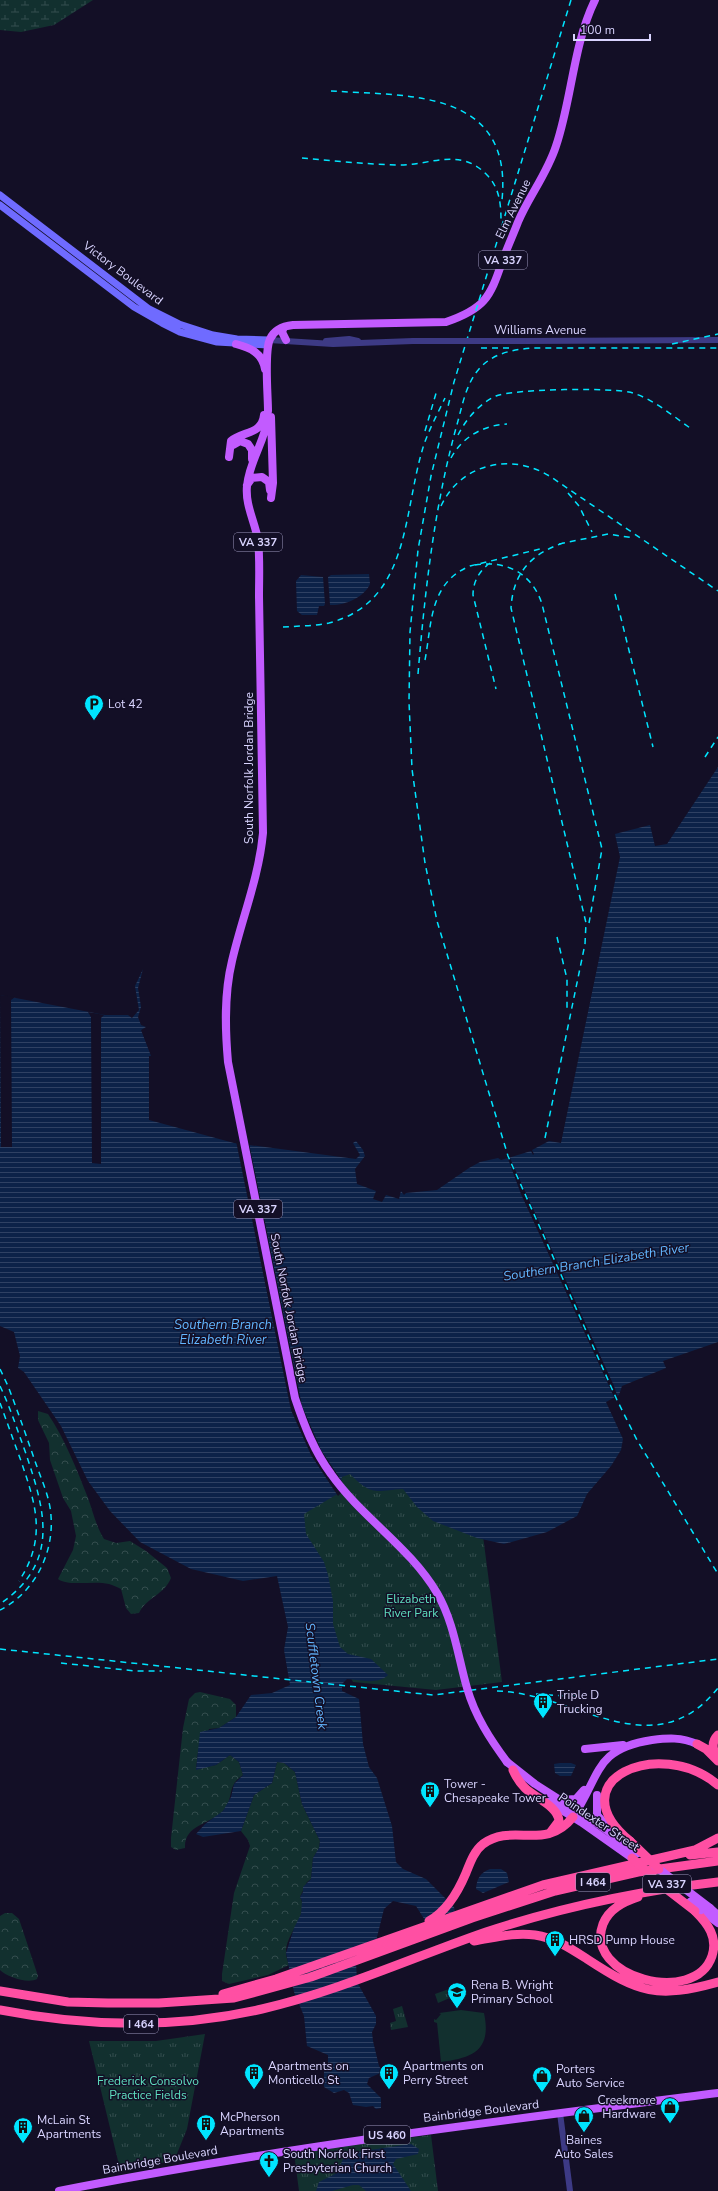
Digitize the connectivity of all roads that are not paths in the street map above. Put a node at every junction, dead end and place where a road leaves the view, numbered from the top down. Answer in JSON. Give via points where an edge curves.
{"nodes":[{"id":1,"x":595,"y":0,"type":"edge"},
{"id":2,"x":0,"y":195,"type":"edge"},
{"id":3,"x":0,"y":205,"type":"edge"},
{"id":4,"x":173,"y":325,"type":"junction"},
{"id":5,"x":284,"y":327,"type":"junction"},
{"id":6,"x":718,"y":340,"type":"edge"},
{"id":7,"x":290,"y":341,"type":"junction"},
{"id":8,"x":269,"y":342,"type":"junction"},
{"id":9,"x":236,"y":344,"type":"junction"},
{"id":10,"x":267,"y":378,"type":"junction"},
{"id":11,"x":268,"y":389,"type":"junction"},
{"id":12,"x":268,"y":413,"type":"junction"},
{"id":13,"x":245,"y":435,"type":"junction"},
{"id":14,"x":262,"y":440,"type":"junction"},
{"id":15,"x":250,"y":466,"type":"junction"},
{"id":16,"x":247,"y":488,"type":"junction"},
{"id":17,"x":718,"y":1735,"type":"edge"},
{"id":18,"x":697,"y":1744,"type":"joint"},
{"id":19,"x":630,"y":1745,"type":"junction"},
{"id":20,"x":585,"y":1749,"type":"dead end"},
{"id":21,"x":718,"y":1757,"type":"edge"},
{"id":22,"x":718,"y":1761,"type":"edge"},
{"id":23,"x":510,"y":1766,"type":"junction"},
{"id":24,"x":597,"y":1771,"type":"junction"},
{"id":25,"x":718,"y":1785,"type":"edge"},
{"id":26,"x":597,"y":1795,"type":"dead end"},
{"id":27,"x":558,"y":1799,"type":"junction"},
{"id":28,"x":575,"y":1814,"type":"junction"},
{"id":29,"x":550,"y":1833,"type":"junction"},
{"id":30,"x":718,"y":1838,"type":"edge"},
{"id":31,"x":626,"y":1842,"type":"junction"},
{"id":32,"x":718,"y":1852,"type":"edge"},
{"id":33,"x":633,"y":1859,"type":"junction"},
{"id":34,"x":718,"y":1861,"type":"edge"},
{"id":35,"x":659,"y":1869,"type":"junction"},
{"id":36,"x":718,"y":1882,"type":"edge"},
{"id":37,"x":690,"y":1885,"type":"junction"},
{"id":38,"x":698,"y":1911,"type":"junction"},
{"id":39,"x":470,"y":1915,"type":"junction"},
{"id":40,"x":718,"y":1915,"type":"edge"},
{"id":41,"x":718,"y":1923,"type":"edge"},
{"id":42,"x":411,"y":1935,"type":"junction"},
{"id":43,"x":451,"y":1946,"type":"junction"},
{"id":44,"x":718,"y":1982,"type":"edge"},
{"id":45,"x":0,"y":1990,"type":"edge"},
{"id":46,"x":0,"y":2010,"type":"edge"},
{"id":47,"x":718,"y":2093,"type":"edge"},
{"id":48,"x":560,"y":2113,"type":"junction"},
{"id":49,"x":59,"y":2191,"type":"edge"},
{"id":50,"x":570,"y":2191,"type":"edge"}],
"edges":[{"from":1,"to":5,"type":"main road","name":"Elm Avenue","number":"VA 337","via":[[590,9],[556,146],[546,171],[523,211],[497,280],[485,300],[459,318],[440,323]]},
{"from":2,"to":4,"type":"main road","name":"Victory Boulevard"},
{"from":3,"to":4,"type":"main road","name":"Victory Boulevard","via":[[134,307]]},
{"from":4,"to":8,"type":"main road","name":"Victory Boulevard","via":[[222,337]]},
{"from":4,"to":9,"type":"main road","name":"Victory Boulevard","via":[[209,340]]},
{"from":5,"to":7,"type":"main road","via":[[282,332]]},
{"from":5,"to":8,"type":"main road","via":[[276,331]]},
{"from":6,"to":7,"type":"street","name":"Williams Avenue","bridge":true,"via":[[412,341],[350,344]]},
{"from":7,"to":8,"type":"street","name":"Williams Avenue"},
{"from":8,"to":9,"type":"main road","name":"Victory Boulevard"},
{"from":8,"to":10,"type":"main road"},
{"from":9,"to":10,"type":"main road","via":[[250,348],[258,354],[264,363]]},
{"from":10,"to":11,"type":"main road"},
{"from":11,"to":12,"type":"main road"},
{"from":11,"to":12,"type":"main road"},
{"from":12,"to":13,"type":"main road","via":[[259,427]]},
{"from":12,"to":14,"type":"main road","number":"VA 337"},
{"from":12,"to":16,"type":"main road","via":[[273,483],[270,498],[270,485],[264,477],[254,477]]},
{"from":13,"to":14,"type":"main road"},
{"from":13,"to":15,"type":"main road","via":[[231,441],[229,457],[234,444],[245,442],[252,450]]},
{"from":14,"to":15,"type":"main road","number":"VA 337"},
{"from":15,"to":16,"type":"main road","number":"VA 337"},
{"from":16,"to":23,"type":"main road","name":"South Norfolk Jordan Bridge","number":"VA 337","bridge":true,"via":[[248,508],[258,541],[263,833],[260,863],[227,988],[226,1029],[228,1062],[295,1398],[310,1438],[331,1474],[412,1559],[438,1594],[452,1629],[472,1704],[485,1730]]},
{"from":17,"to":21,"type":"highway","via":[[713,1749]]},
{"from":18,"to":19,"type":"main road","via":[[686,1739],[666,1738]]},
{"from":18,"to":22,"type":"highway"},
{"from":19,"to":20,"type":"main road"},
{"from":19,"to":24,"type":"main road","via":[[611,1754]]},
{"from":23,"to":27,"type":"main road","name":"Poindexter Street","number":"VA 337"},
{"from":23,"to":28,"type":"main road","name":"Poindexter Street","number":"VA 337","via":[[537,1795]]},
{"from":23,"to":29,"type":"highway","via":[[517,1780],[557,1813],[559,1820]]},
{"from":24,"to":27,"type":"main road","via":[[576,1799]]},
{"from":24,"to":28,"type":"main road"},
{"from":25,"to":31,"type":"highway","via":[[696,1771],[674,1764],[648,1764],[622,1772],[608,1788],[606,1811],[613,1826]]},
{"from":26,"to":31,"type":"main road","via":[[596,1811],[599,1817]]},
{"from":27,"to":28,"type":"main road","name":"Poindexter Street","number":"VA 337"},
{"from":28,"to":29,"type":"highway","via":[[566,1826]]},
{"from":28,"to":31,"type":"main road","name":"Poindexter Street","number":"VA 337"},
{"from":28,"to":33,"type":"main road","name":"Poindexter Street","number":"VA 337"},
{"from":29,"to":42,"type":"highway","via":[[535,1836],[511,1834],[500,1836],[482,1845],[472,1858],[455,1895],[437,1917]]},
{"from":30,"to":33,"type":"highway","via":[[695,1850]]},
{"from":31,"to":33,"type":"main road","name":"Poindexter Street","number":"VA 337"},
{"from":31,"to":35,"type":"highway","bridge":true},
{"from":32,"to":33,"type":"highway"},
{"from":33,"to":35,"type":"main road","name":"Poindexter Street","number":"VA 337","bridge":true},
{"from":33,"to":38,"type":"highway","bridge":true,"via":[[660,1884]]},
{"from":33,"to":39,"type":"highway","via":[[543,1885]]},
{"from":34,"to":39,"type":"highway","number":"I 464","via":[[638,1872]]},
{"from":35,"to":40,"type":"main road","name":"Poindexter Street","number":"VA 337","bridge":true},
{"from":36,"to":37,"type":"highway","number":"I 464"},
{"from":37,"to":38,"type":"highway","via":[[642,1896],[618,1906],[609,1914],[602,1928],[604,1949],[616,1966],[638,1977],[666,1982],[689,1979],[706,1967],[714,1949],[711,1930]]},
{"from":37,"to":43,"type":"highway","number":"I 464","via":[[599,1900],[563,1909]]},
{"from":38,"to":41,"type":"main road"},
{"from":39,"to":42,"type":"highway","number":"I 464"},
{"from":42,"to":45,"type":"highway","number":"I 464","via":[[311,1977],[277,1983],[234,1998],[159,2003],[68,2002]]},
{"from":43,"to":44,"type":"highway","via":[[514,1934],[534,1935],[559,1942],[622,1981],[643,1989],[677,1992]]},
{"from":43,"to":46,"type":"highway","number":"I 464","via":[[321,1993],[282,2004],[205,2019],[145,2024],[69,2021]]},
{"from":47,"to":48,"type":"main road","name":"Bainbridge Boulevard","number":"US 460"},
{"from":48,"to":49,"type":"main road","name":"Bainbridge Boulevard","number":"US 460","via":[[275,2152]]},
{"from":48,"to":50,"type":"street"}]}
